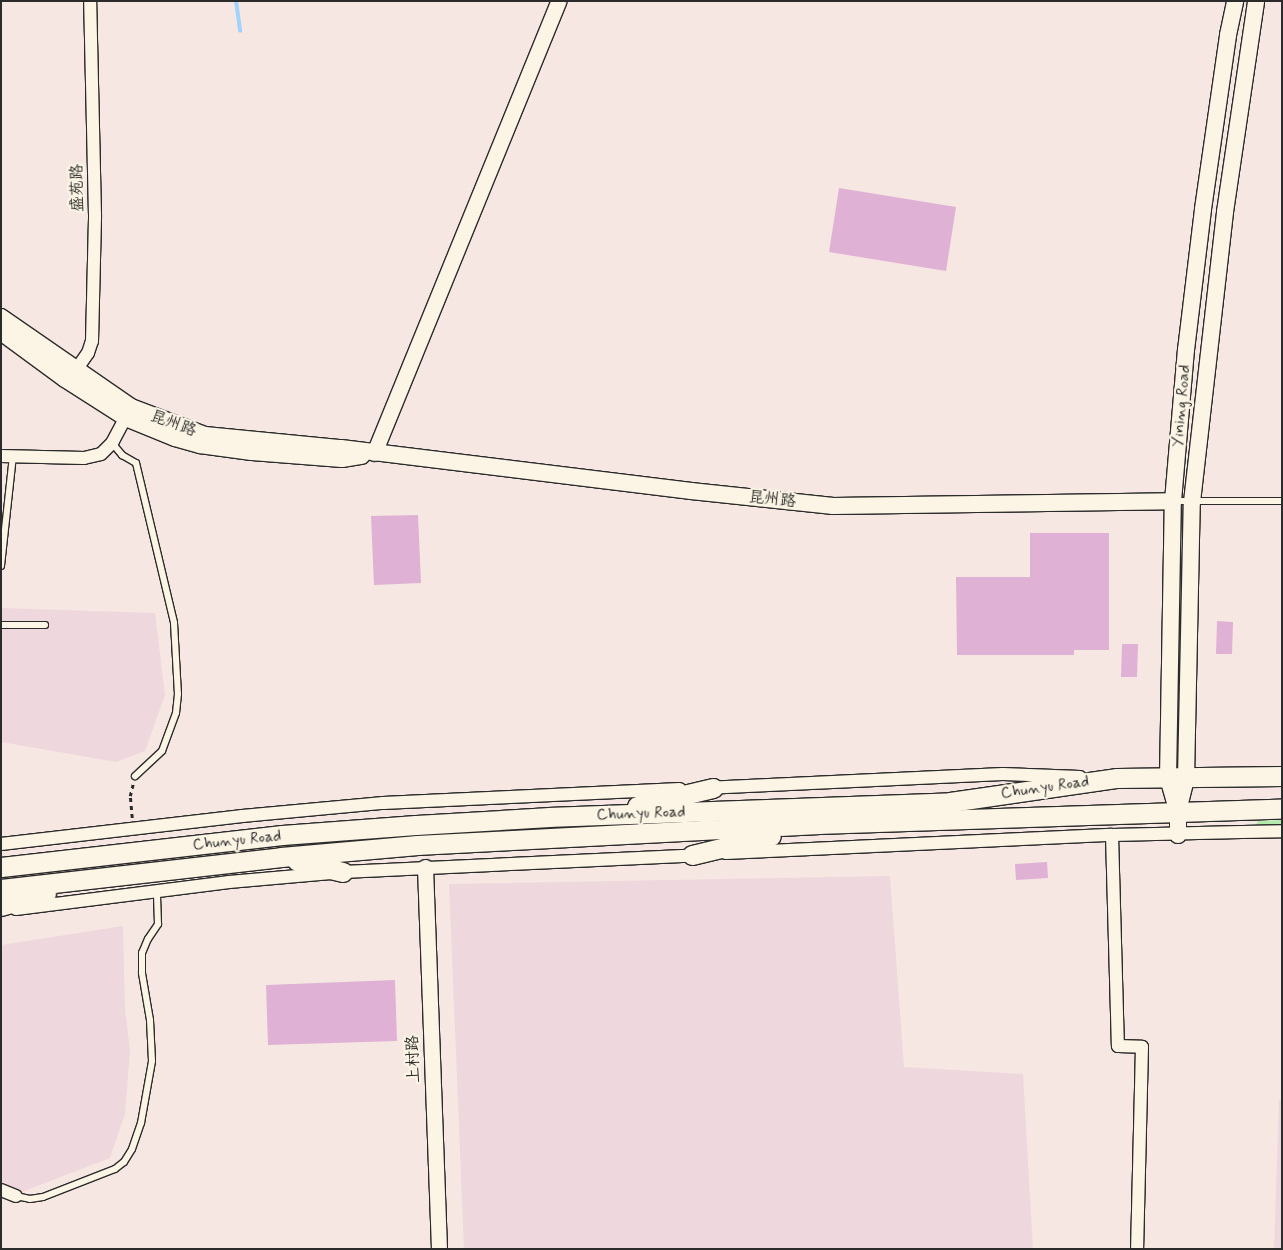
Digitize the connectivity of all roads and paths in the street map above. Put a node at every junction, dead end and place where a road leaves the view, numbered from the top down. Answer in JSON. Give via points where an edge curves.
{"nodes":[{"id":1,"x":90,"y":1,"type":"edge"},
{"id":2,"x":558,"y":1,"type":"edge"},
{"id":3,"x":1235,"y":1,"type":"edge"},
{"id":4,"x":1256,"y":1,"type":"edge"},
{"id":5,"x":1,"y":317,"type":"edge"},
{"id":6,"x":1,"y":332,"type":"edge"},
{"id":7,"x":76,"y":370,"type":"junction"},
{"id":8,"x":128,"y":413,"type":"junction"},
{"id":9,"x":112,"y":444,"type":"junction"},
{"id":10,"x":374,"y":453,"type":"junction"},
{"id":11,"x":7,"y":456,"type":"edge"},
{"id":12,"x":1174,"y":501,"type":"junction"},
{"id":13,"x":1282,"y":501,"type":"edge"},
{"id":14,"x":1192,"y":502,"type":"junction"},
{"id":15,"x":1,"y":566,"type":"edge"},
{"id":16,"x":1,"y":625,"type":"edge"},
{"id":17,"x":45,"y":625,"type":"dead end"},
{"id":18,"x":135,"y":776,"type":"joint"},
{"id":19,"x":1282,"y":776,"type":"edge"},
{"id":20,"x":1117,"y":778,"type":"junction"},
{"id":21,"x":1177,"y":778,"type":"junction"},
{"id":22,"x":713,"y":788,"type":"junction"},
{"id":23,"x":1282,"y":809,"type":"edge"},
{"id":24,"x":1178,"y":813,"type":"junction"},
{"id":25,"x":597,"y":816,"type":"junction"},
{"id":26,"x":819,"y":824,"type":"junction"},
{"id":27,"x":132,"y":829,"type":"junction"},
{"id":28,"x":1282,"y":831,"type":"edge"},
{"id":29,"x":1178,"y":834,"type":"junction"},
{"id":30,"x":1112,"y":835,"type":"junction"},
{"id":31,"x":1,"y":844,"type":"edge"},
{"id":32,"x":692,"y":855,"type":"junction"},
{"id":33,"x":281,"y":857,"type":"junction"},
{"id":34,"x":1,"y":860,"type":"edge"},
{"id":35,"x":44,"y":862,"type":"junction"},
{"id":36,"x":1,"y":867,"type":"edge"},
{"id":37,"x":425,"y":867,"type":"junction"},
{"id":38,"x":343,"y":872,"type":"junction"},
{"id":39,"x":97,"y":878,"type":"junction"},
{"id":40,"x":1,"y":889,"type":"edge"},
{"id":41,"x":157,"y":892,"type":"junction"},
{"id":42,"x":1,"y":906,"type":"edge"},
{"id":43,"x":1,"y":910,"type":"edge"},
{"id":44,"x":1,"y":1190,"type":"edge"},
{"id":45,"x":16,"y":1196,"type":"joint"},
{"id":46,"x":439,"y":1249,"type":"edge"},
{"id":47,"x":1137,"y":1249,"type":"edge"}],
"edges":[{"from":1,"to":7,"type":"street","name":"盛苑路","via":[[95,215],[92,341]]},
{"from":2,"to":10,"type":"street"},
{"from":3,"to":12,"type":"main road","name":"Yining Road","via":[[1202,218],[1186,350]]},
{"from":4,"to":14,"type":"main road","name":"Yining Road","via":[[1224,222]]},
{"from":5,"to":7,"type":"main road","name":"昆州路"},
{"from":6,"to":8,"type":"main road","name":"昆州路","via":[[65,379]]},
{"from":7,"to":8,"type":"main road","name":"昆州路"},
{"from":8,"to":9,"type":"street"},
{"from":8,"to":10,"type":"main road","name":"昆州路","via":[[205,435]]},
{"from":9,"to":11,"type":"street","via":[[101,454],[84,458]]},
{"from":9,"to":18,"type":"lane","via":[[136,463],[175,632],[176,713],[162,751]]},
{"from":10,"to":12,"type":"main road","name":"昆州路","via":[[833,506]]},
{"from":11,"to":15,"type":"lane"},
{"from":12,"to":14,"type":"lane"},
{"from":12,"to":21,"type":"main road","name":"Yining Road"},
{"from":13,"to":14,"type":"lane"},
{"from":14,"to":21,"type":"main road","name":"Yining Road"},
{"from":16,"to":17,"type":"lane"},
{"from":18,"to":27,"type":"path","via":[[130,796]]},
{"from":19,"to":21,"type":"main road","name":"Chunyu Road"},
{"from":20,"to":21,"type":"main road","name":"Chunyu Road"},
{"from":20,"to":22,"type":"street","via":[[1003,774]]},
{"from":20,"to":25,"type":"main road","name":"Chunyu Road","via":[[950,802]]},
{"from":21,"to":24,"type":"main road","name":"Yining Road"},
{"from":22,"to":25,"type":"main road"},
{"from":22,"to":27,"type":"street","via":[[383,803]]},
{"from":23,"to":24,"type":"main road","name":"Chunyu Road"},
{"from":24,"to":26,"type":"main road","name":"Chunyu Road"},
{"from":24,"to":29,"type":"main road","name":"Yining Road"},
{"from":25,"to":35,"type":"main road","name":"Chunyu Road","via":[[282,835]]},
{"from":26,"to":32,"type":"main road"},
{"from":26,"to":33,"type":"main road","name":"Chunyu Road","via":[[541,837]]},
{"from":27,"to":31,"type":"street"},
{"from":28,"to":29,"type":"street"},
{"from":29,"to":30,"type":"street"},
{"from":30,"to":32,"type":"street"},
{"from":30,"to":47,"type":"street","via":[[1118,1046],[1142,1046]]},
{"from":32,"to":37,"type":"street"},
{"from":33,"to":38,"type":"main road"},
{"from":33,"to":39,"type":"main road","name":"Chunyu Road"},
{"from":34,"to":35,"type":"main road"},
{"from":35,"to":36,"type":"main road","name":"Chunyu Road"},
{"from":37,"to":38,"type":"street"},
{"from":37,"to":46,"type":"street","name":"上村路"},
{"from":38,"to":41,"type":"street"},
{"from":39,"to":40,"type":"main road","name":"Chunyu Road"},
{"from":39,"to":42,"type":"main road"},
{"from":41,"to":43,"type":"street"},
{"from":41,"to":45,"type":"lane","via":[[158,924],[142,953],[152,1061],[141,1123],[132,1150],[115,1169],[43,1197]]},
{"from":44,"to":45,"type":"street"}]}
